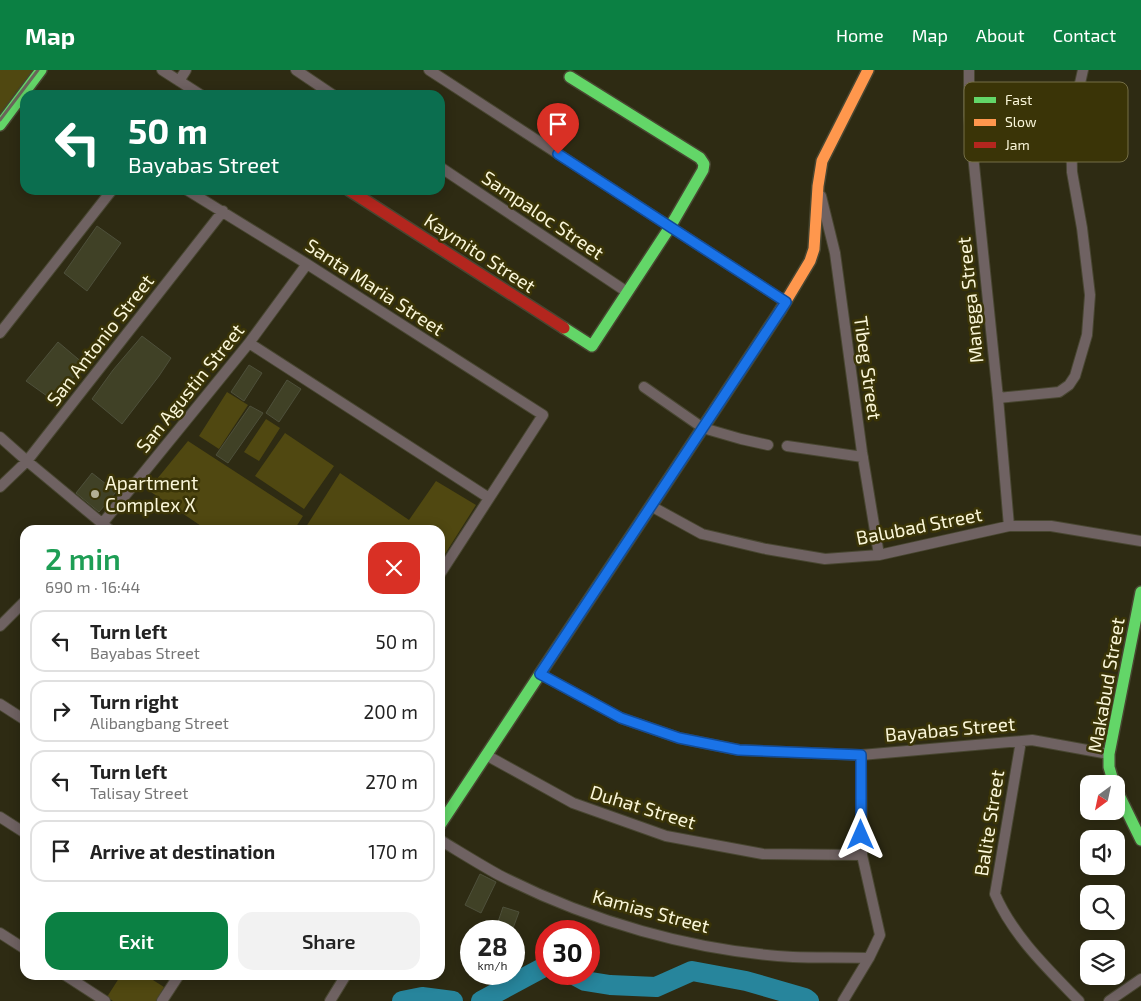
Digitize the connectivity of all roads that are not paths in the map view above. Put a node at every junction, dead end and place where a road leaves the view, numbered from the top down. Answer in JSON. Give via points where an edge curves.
{"nodes":[{"id":1,"x":28,"y":70,"type":"edge"},
{"id":2,"x":41,"y":70,"type":"edge"},
{"id":3,"x":162,"y":70,"type":"edge"},
{"id":4,"x":186,"y":70,"type":"edge"},
{"id":5,"x":296,"y":70,"type":"edge"},
{"id":6,"x":429,"y":70,"type":"edge"},
{"id":7,"x":868,"y":70,"type":"edge"},
{"id":8,"x":570,"y":77,"type":"dead end"},
{"id":9,"x":179,"y":81,"type":"junction"},
{"id":10,"x":23,"y":86,"type":"junction"},
{"id":11,"x":21,"y":90,"type":"edge"},
{"id":12,"x":193,"y":90,"type":"edge"},
{"id":13,"x":326,"y":90,"type":"edge"},
{"id":14,"x":20,"y":91,"type":"edge"},
{"id":15,"x":0,"y":108,"type":"edge"},
{"id":16,"x":0,"y":125,"type":"edge"},
{"id":17,"x":974,"y":162,"type":"edge"},
{"id":18,"x":1072,"y":162,"type":"edge"},
{"id":19,"x":445,"y":169,"type":"edge"},
{"id":20,"x":818,"y":186,"type":"junction"},
{"id":21,"x":108,"y":195,"type":"edge"},
{"id":22,"x":196,"y":195,"type":"edge"},
{"id":23,"x":358,"y":195,"type":"edge"},
{"id":24,"x":223,"y":211,"type":"junction"},
{"id":25,"x":670,"y":227,"type":"junction"},
{"id":26,"x":307,"y":264,"type":"junction"},
{"id":27,"x":627,"y":292,"type":"junction"},
{"id":28,"x":786,"y":302,"type":"junction"},
{"id":29,"x":0,"y":333,"type":"edge"},
{"id":30,"x":249,"y":343,"type":"junction"},
{"id":31,"x":644,"y":387,"type":"dead end"},
{"id":32,"x":998,"y":398,"type":"junction"},
{"id":33,"x":703,"y":428,"type":"junction"},
{"id":34,"x":0,"y":436,"type":"edge"},
{"id":35,"x":768,"y":445,"type":"dead end"},
{"id":36,"x":787,"y":446,"type":"dead end"},
{"id":37,"x":863,"y":457,"type":"junction"},
{"id":38,"x":27,"y":462,"type":"junction"},
{"id":39,"x":0,"y":487,"type":"edge"},
{"id":40,"x":489,"y":498,"type":"junction"},
{"id":41,"x":651,"y":506,"type":"junction"},
{"id":42,"x":100,"y":525,"type":"edge"},
{"id":43,"x":105,"y":525,"type":"edge"},
{"id":44,"x":1009,"y":526,"type":"junction"},
{"id":45,"x":1141,"y":541,"type":"edge"},
{"id":46,"x":879,"y":555,"type":"junction"},
{"id":47,"x":445,"y":566,"type":"edge"},
{"id":48,"x":1141,"y":592,"type":"edge"},
{"id":49,"x":20,"y":606,"type":"edge"},
{"id":50,"x":0,"y":626,"type":"edge"},
{"id":51,"x":540,"y":674,"type":"junction"},
{"id":52,"x":0,"y":704,"type":"edge"},
{"id":53,"x":20,"y":717,"type":"edge"},
{"id":54,"x":1021,"y":741,"type":"junction"},
{"id":55,"x":1108,"y":754,"type":"junction"},
{"id":56,"x":486,"y":755,"type":"junction"},
{"id":57,"x":861,"y":755,"type":"junction"},
{"id":58,"x":1111,"y":775,"type":"edge"},
{"id":59,"x":1125,"y":807,"type":"edge"},
{"id":60,"x":0,"y":817,"type":"edge"},
{"id":61,"x":445,"y":817,"type":"edge"},
{"id":62,"x":20,"y":830,"type":"edge"},
{"id":63,"x":1141,"y":840,"type":"edge"},
{"id":64,"x":445,"y":843,"type":"edge"},
{"id":65,"x":862,"y":855,"type":"junction"},
{"id":66,"x":0,"y":933,"type":"edge"},
{"id":67,"x":20,"y":946,"type":"edge"},
{"id":68,"x":869,"y":958,"type":"junction"},
{"id":69,"x":1141,"y":979,"type":"edge"},
{"id":70,"x":73,"y":980,"type":"edge"},
{"id":71,"x":176,"y":980,"type":"edge"},
{"id":72,"x":343,"y":980,"type":"edge"},
{"id":73,"x":105,"y":1001,"type":"edge"},
{"id":74,"x":162,"y":1001,"type":"edge"},
{"id":75,"x":330,"y":1001,"type":"edge"},
{"id":76,"x":843,"y":1001,"type":"edge"},
{"id":77,"x":1079,"y":1001,"type":"edge"},
{"id":78,"x":1109,"y":1001,"type":"edge"}],
"edges":[{"from":1,"to":10,"type":"street"},
{"from":2,"to":10,"type":"street"},
{"from":3,"to":9,"type":"street"},
{"from":4,"to":9,"type":"street"},
{"from":5,"to":13,"type":"street"},
{"from":6,"to":25,"type":"street"},
{"from":7,"to":20,"type":"street","via":[[822,161]]},
{"from":8,"to":25,"type":"street","via":[[700,158],[703,170]]},
{"from":9,"to":12,"type":"street"},
{"from":10,"to":11,"type":"street"},
{"from":10,"to":15,"type":"street"},
{"from":14,"to":16,"type":"street"},
{"from":17,"to":32,"type":"street","name":"Mangga Street"},
{"from":18,"to":32,"type":"street","via":[[1090,295],[1087,335],[1075,376],[1069,386],[1059,392]]},
{"from":19,"to":27,"type":"street","name":"Sampaloc Street"},
{"from":20,"to":28,"type":"street","via":[[814,249]]},
{"from":20,"to":37,"type":"street","name":"Tibeg Street","via":[[835,253]]},
{"from":21,"to":29,"type":"street"},
{"from":22,"to":24,"type":"street","name":"Santa Maria Street"},
{"from":23,"to":27,"type":"street","name":"Kaymito Street","via":[[592,346]]},
{"from":24,"to":26,"type":"street","name":"Santa Maria Street"},
{"from":24,"to":38,"type":"street","name":"San Antonio Street"},
{"from":25,"to":27,"type":"street"},
{"from":25,"to":28,"type":"street"},
{"from":26,"to":30,"type":"street","name":"San Agustin Street"},
{"from":26,"to":40,"type":"street","name":"Santa Maria Street","via":[[543,415]]},
{"from":28,"to":33,"type":"street"},
{"from":30,"to":40,"type":"street"},
{"from":30,"to":43,"type":"street","name":"San Agustin Street"},
{"from":31,"to":33,"type":"street"},
{"from":32,"to":44,"type":"street","name":"Mangga Street"},
{"from":33,"to":35,"type":"street"},
{"from":33,"to":41,"type":"street"},
{"from":34,"to":38,"type":"street"},
{"from":36,"to":37,"type":"street"},
{"from":37,"to":46,"type":"street","name":"Tibeg Street"},
{"from":38,"to":39,"type":"street","name":"San Antonio Street"},
{"from":38,"to":42,"type":"street"},
{"from":40,"to":47,"type":"street"},
{"from":41,"to":46,"type":"street","name":"Balubad Street","via":[[702,534],[766,549],[825,559]]},
{"from":41,"to":51,"type":"street"},
{"from":44,"to":45,"type":"street","name":"Balubad Street","via":[[1051,526]]},
{"from":44,"to":46,"type":"street","name":"Balubad Street"},
{"from":48,"to":55,"type":"street","name":"Makabud Street"},
{"from":49,"to":50,"type":"street"},
{"from":51,"to":56,"type":"street"},
{"from":51,"to":57,"type":"street","name":"Bayabas Street","via":[[621,718],[679,738],[739,750]]},
{"from":52,"to":53,"type":"street"},
{"from":54,"to":55,"type":"street","name":"Bayabas Street","via":[[1032,740]]},
{"from":54,"to":57,"type":"street","name":"Bayabas Street"},
{"from":54,"to":77,"type":"street","name":"Balite Street","via":[[995,894],[1037,959]]},
{"from":55,"to":58,"type":"street","name":"Makabud Street"},
{"from":56,"to":61,"type":"street"},
{"from":56,"to":65,"type":"street","name":"Duhat Street","via":[[573,803],[666,836],[763,854]]},
{"from":57,"to":65,"type":"street"},
{"from":59,"to":63,"type":"street"},
{"from":60,"to":62,"type":"street"},
{"from":64,"to":68,"type":"street","name":"Kamias Street","via":[[499,875],[569,906],[642,931],[716,947],[783,956]]},
{"from":65,"to":68,"type":"street","via":[[880,936]]},
{"from":66,"to":67,"type":"street"},
{"from":68,"to":76,"type":"street"},
{"from":69,"to":78,"type":"street"},
{"from":70,"to":73,"type":"street"},
{"from":71,"to":74,"type":"street"},
{"from":72,"to":75,"type":"street"}]}
